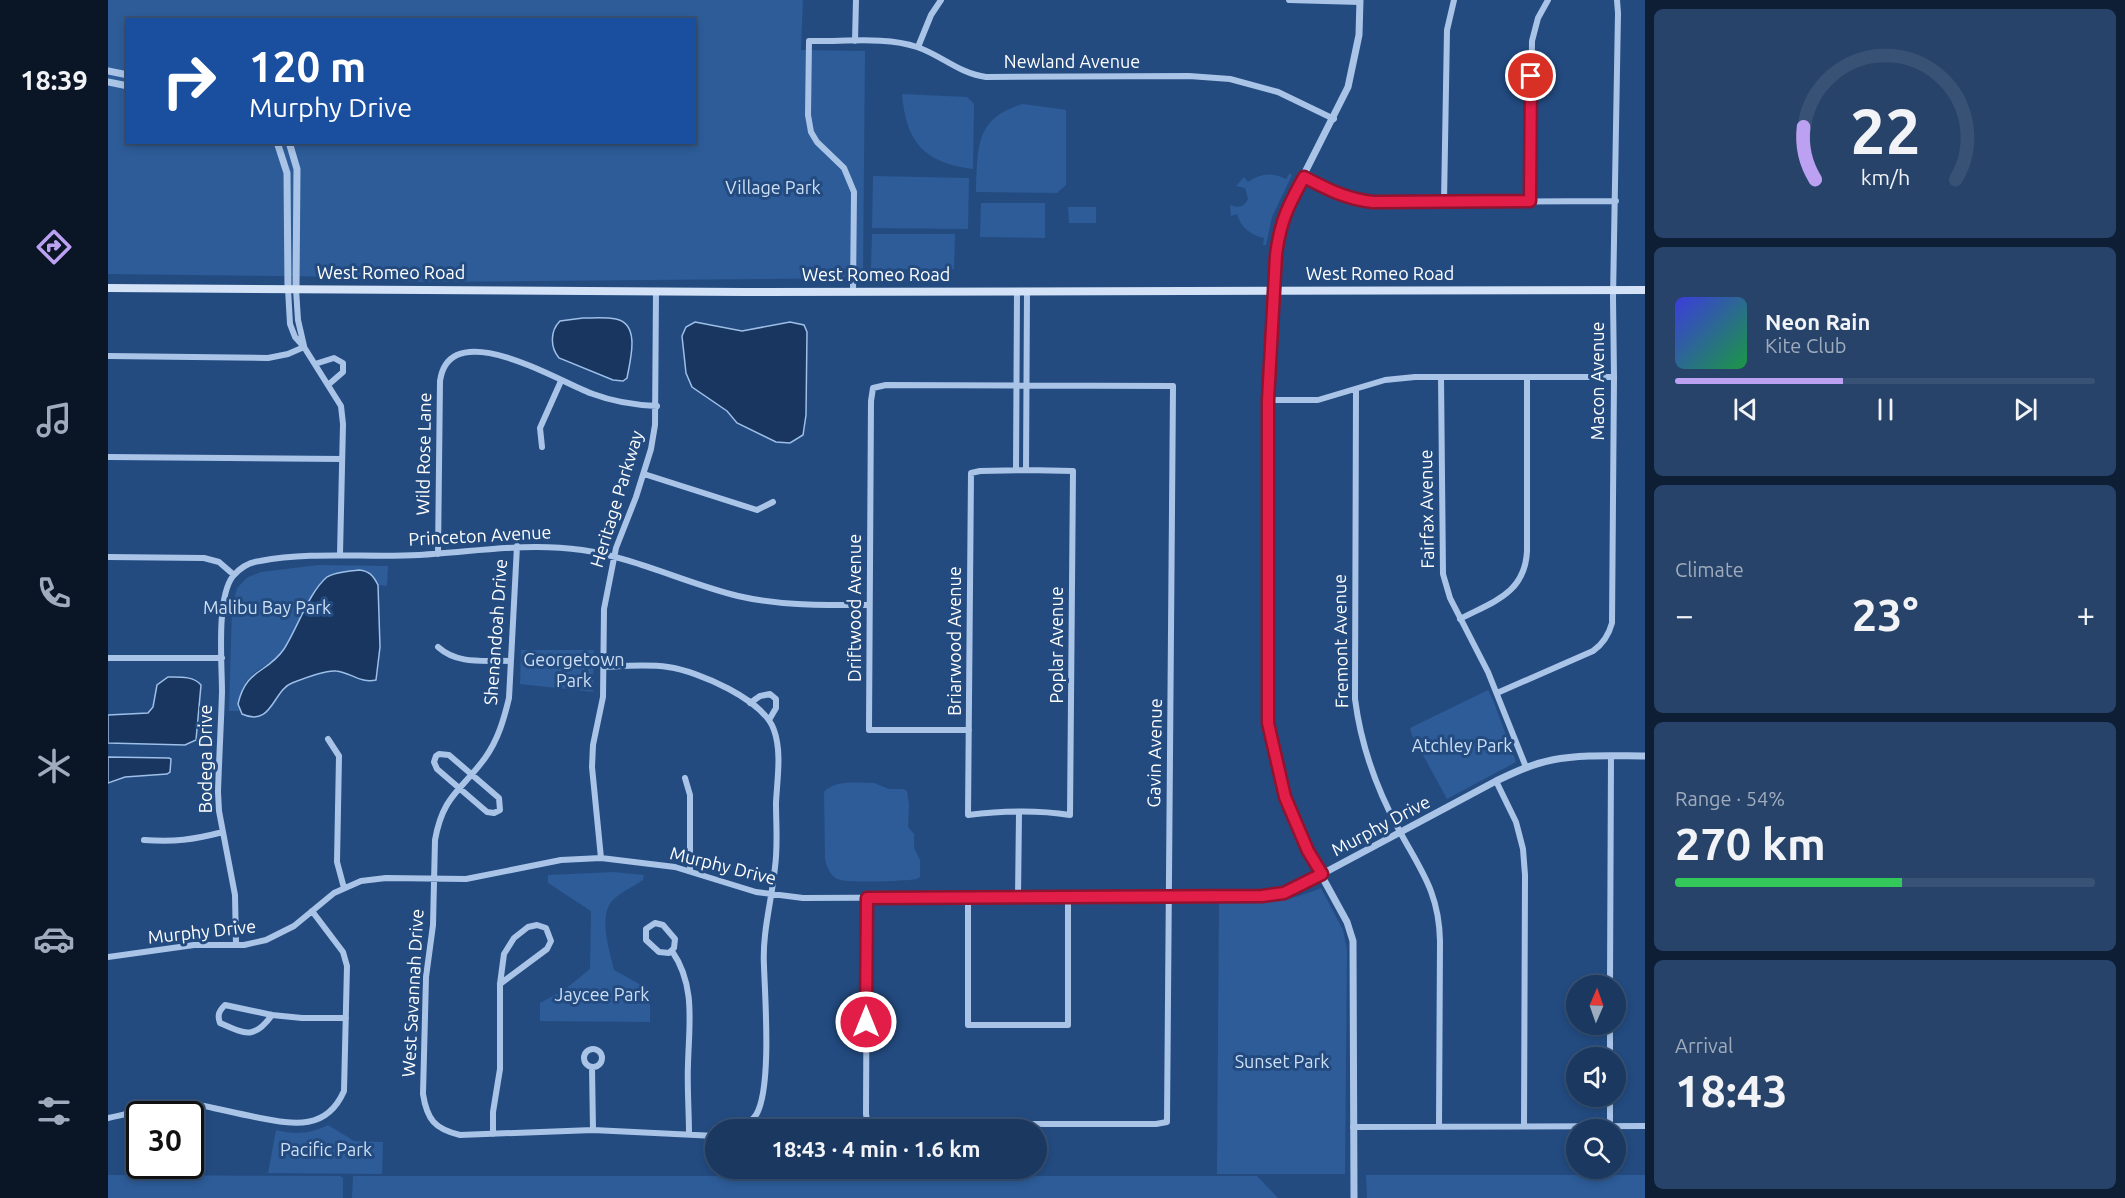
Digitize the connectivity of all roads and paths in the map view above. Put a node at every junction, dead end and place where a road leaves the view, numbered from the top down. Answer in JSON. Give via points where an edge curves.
{"nodes":[{"id":1,"x":856,"y":0,"type":"edge"},
{"id":2,"x":941,"y":0,"type":"edge"},
{"id":3,"x":1289,"y":0,"type":"edge"},
{"id":4,"x":1454,"y":0,"type":"edge"},
{"id":5,"x":1548,"y":0,"type":"edge"},
{"id":6,"x":1617,"y":0,"type":"edge"},
{"id":7,"x":1360,"y":1,"type":"edge"},
{"id":8,"x":855,"y":41,"type":"junction"},
{"id":9,"x":918,"y":47,"type":"junction"},
{"id":10,"x":108,"y":71,"type":"edge"},
{"id":11,"x":126,"y":75,"type":"edge"},
{"id":12,"x":108,"y":82,"type":"edge"},
{"id":13,"x":126,"y":86,"type":"edge"},
{"id":14,"x":1334,"y":119,"type":"junction"},
{"id":15,"x":278,"y":144,"type":"edge"},
{"id":16,"x":290,"y":144,"type":"edge"},
{"id":17,"x":1304,"y":177,"type":"junction"},
{"id":18,"x":1530,"y":201,"type":"junction"},
{"id":19,"x":1616,"y":201,"type":"junction"},
{"id":20,"x":1444,"y":202,"type":"junction"},
{"id":21,"x":108,"y":288,"type":"edge"},
{"id":22,"x":292,"y":289,"type":"junction"},
{"id":23,"x":1274,"y":290,"type":"junction"},
{"id":24,"x":1614,"y":290,"type":"junction"},
{"id":25,"x":1645,"y":290,"type":"edge"},
{"id":26,"x":656,"y":291,"type":"junction"},
{"id":27,"x":1017,"y":291,"type":"junction"},
{"id":28,"x":1027,"y":291,"type":"junction"},
{"id":29,"x":853,"y":292,"type":"junction"},
{"id":30,"x":304,"y":347,"type":"junction"},
{"id":31,"x":108,"y":356,"type":"edge"},
{"id":32,"x":315,"y":364,"type":"junction"},
{"id":33,"x":1527,"y":376,"type":"junction"},
{"id":34,"x":1441,"y":377,"type":"junction"},
{"id":35,"x":1614,"y":377,"type":"junction"},
{"id":36,"x":561,"y":381,"type":"junction"},
{"id":37,"x":328,"y":385,"type":"junction"},
{"id":38,"x":1016,"y":385,"type":"junction"},
{"id":39,"x":1026,"y":385,"type":"junction"},
{"id":40,"x":1356,"y":389,"type":"junction"},
{"id":41,"x":1268,"y":400,"type":"junction"},
{"id":42,"x":657,"y":406,"type":"junction"},
{"id":43,"x":542,"y":447,"type":"dead end"},
{"id":44,"x":108,"y":457,"type":"edge"},
{"id":45,"x":342,"y":459,"type":"junction"},
{"id":46,"x":1016,"y":470,"type":"junction"},
{"id":47,"x":1026,"y":470,"type":"junction"},
{"id":48,"x":644,"y":474,"type":"junction"},
{"id":49,"x":773,"y":502,"type":"dead end"},
{"id":50,"x":517,"y":546,"type":"junction"},
{"id":51,"x":340,"y":554,"type":"junction"},
{"id":52,"x":438,"y":554,"type":"junction"},
{"id":53,"x":614,"y":556,"type":"junction"},
{"id":54,"x":108,"y":557,"type":"edge"},
{"id":55,"x":234,"y":575,"type":"junction"},
{"id":56,"x":869,"y":605,"type":"junction"},
{"id":57,"x":1460,"y":619,"type":"junction"},
{"id":58,"x":438,"y":647,"type":"dead end"},
{"id":59,"x":108,"y":658,"type":"edge"},
{"id":60,"x":222,"y":658,"type":"junction"},
{"id":61,"x":510,"y":661,"type":"junction"},
{"id":62,"x":604,"y":667,"type":"junction"},
{"id":63,"x":1497,"y":693,"type":"junction"},
{"id":64,"x":750,"y":703,"type":"junction"},
{"id":65,"x":769,"y":720,"type":"junction"},
{"id":66,"x":969,"y":730,"type":"junction"},
{"id":67,"x":328,"y":739,"type":"dead end"},
{"id":68,"x":1611,"y":756,"type":"junction"},
{"id":69,"x":1645,"y":756,"type":"edge"},
{"id":70,"x":1526,"y":767,"type":"junction"},
{"id":71,"x":471,"y":774,"type":"junction"},
{"id":72,"x":684,"y":778,"type":"dead end"},
{"id":73,"x":1496,"y":781,"type":"junction"},
{"id":74,"x":458,"y":788,"type":"junction"},
{"id":75,"x":1019,"y":813,"type":"junction"},
{"id":76,"x":223,"y":832,"type":"junction"},
{"id":77,"x":1400,"y":832,"type":"junction"},
{"id":78,"x":144,"y":840,"type":"dead end"},
{"id":79,"x":601,"y":858,"type":"junction"},
{"id":80,"x":690,"y":871,"type":"junction"},
{"id":81,"x":1322,"y":874,"type":"junction"},
{"id":82,"x":433,"y":879,"type":"junction"},
{"id":83,"x":344,"y":888,"type":"junction"},
{"id":84,"x":770,"y":895,"type":"junction"},
{"id":85,"x":1169,"y":896,"type":"junction"},
{"id":86,"x":1018,"y":897,"type":"junction"},
{"id":87,"x":1068,"y":897,"type":"junction"},
{"id":88,"x":867,"y":898,"type":"junction"},
{"id":89,"x":968,"y":898,"type":"junction"},
{"id":90,"x":312,"y":911,"type":"junction"},
{"id":91,"x":236,"y":945,"type":"junction"},
{"id":92,"x":672,"y":951,"type":"junction"},
{"id":93,"x":108,"y":957,"type":"edge"},
{"id":94,"x":1610,"y":975,"type":"edge"},
{"id":95,"x":500,"y":984,"type":"junction"},
{"id":96,"x":272,"y":1015,"type":"junction"},
{"id":97,"x":346,"y":1018,"type":"junction"},
{"id":98,"x":592,"y":1067,"type":"dead end"},
{"id":99,"x":108,"y":1118,"type":"edge"},
{"id":100,"x":752,"y":1119,"type":"edge"},
{"id":101,"x":1439,"y":1126,"type":"junction"},
{"id":102,"x":1524,"y":1126,"type":"junction"},
{"id":103,"x":1566,"y":1126,"type":"edge"},
{"id":104,"x":1626,"y":1126,"type":"edge"},
{"id":105,"x":1645,"y":1126,"type":"edge"},
{"id":106,"x":1353,"y":1127,"type":"junction"},
{"id":107,"x":593,"y":1130,"type":"junction"},
{"id":108,"x":493,"y":1134,"type":"junction"},
{"id":109,"x":689,"y":1134,"type":"junction"},
{"id":110,"x":705,"y":1135,"type":"edge"},
{"id":111,"x":1354,"y":1198,"type":"edge"}],
"edges":[{"from":1,"to":8,"type":"street"},
{"from":2,"to":9,"type":"street"},
{"from":3,"to":7,"type":"street"},
{"from":4,"to":20,"type":"street","via":[[1448,30]]},
{"from":5,"to":18,"type":"street","via":[[1532,41]]},
{"from":6,"to":19,"type":"street","name":"Macon Avenue"},
{"from":7,"to":14,"type":"street","via":[[1355,60]]},
{"from":8,"to":9,"type":"street","name":"Newland Avenue"},
{"from":8,"to":29,"type":"street","name":"Newland Avenue","via":[[809,41],[808,115],[811,132],[844,168],[854,192]]},
{"from":9,"to":14,"type":"street","name":"Newland Avenue","via":[[980,76],[1230,79],[1278,92]]},
{"from":10,"to":11,"type":"street"},
{"from":12,"to":13,"type":"street"},
{"from":14,"to":17,"type":"street"},
{"from":15,"to":22,"type":"street","via":[[287,173]]},
{"from":16,"to":22,"type":"street","via":[[297,169]]},
{"from":17,"to":20,"type":"street","via":[[1353,200]]},
{"from":17,"to":23,"type":"street","via":[[1279,231]]},
{"from":18,"to":19,"type":"street"},
{"from":18,"to":20,"type":"street"},
{"from":19,"to":24,"type":"street","name":"Macon Avenue"},
{"from":21,"to":22,"type":"main road","name":"West Romeo Road"},
{"from":22,"to":26,"type":"main road","name":"West Romeo Road"},
{"from":22,"to":30,"type":"street","via":[[290,324]]},
{"from":23,"to":24,"type":"main road","name":"West Romeo Road"},
{"from":23,"to":28,"type":"main road","name":"West Romeo Road"},
{"from":23,"to":41,"type":"street"},
{"from":24,"to":25,"type":"main road","name":"West Romeo Road"},
{"from":24,"to":35,"type":"street","name":"Macon Avenue"},
{"from":26,"to":29,"type":"main road","name":"West Romeo Road"},
{"from":26,"to":42,"type":"street","name":"Heritage Parkway"},
{"from":27,"to":28,"type":"main road","name":"West Romeo Road"},
{"from":27,"to":29,"type":"main road","name":"West Romeo Road"},
{"from":27,"to":38,"type":"street"},
{"from":28,"to":39,"type":"street"},
{"from":30,"to":31,"type":"street","via":[[268,357]]},
{"from":30,"to":32,"type":"street"},
{"from":32,"to":37,"type":"street"},
{"from":32,"to":37,"type":"street","via":[[334,358],[342,363],[343,372]]},
{"from":33,"to":34,"type":"street"},
{"from":33,"to":35,"type":"street"},
{"from":33,"to":57,"type":"street","via":[[1525,568],[1518,584],[1506,594]]},
{"from":34,"to":40,"type":"street","via":[[1399,378]]},
{"from":34,"to":57,"type":"street","name":"Fairfax Avenue","via":[[1442,561],[1446,586]]},
{"from":35,"to":63,"type":"street","name":"Macon Avenue","via":[[1610,629],[1593,651]]},
{"from":36,"to":42,"type":"street","name":"Wild Rose Lane","via":[[618,402]]},
{"from":36,"to":43,"type":"street","via":[[540,428]]},
{"from":36,"to":52,"type":"street","name":"Wild Rose Lane","via":[[522,362],[482,351],[456,355],[445,366],[440,381]]},
{"from":37,"to":45,"type":"street","via":[[340,406]]},
{"from":38,"to":39,"type":"street"},
{"from":38,"to":46,"type":"street"},
{"from":38,"to":56,"type":"street","name":"Driftwood Avenue","via":[[873,388]]},
{"from":39,"to":47,"type":"street"},
{"from":39,"to":85,"type":"street","name":"Gavin Avenue","via":[[1173,386]]},
{"from":40,"to":41,"type":"street","via":[[1318,399]]},
{"from":40,"to":77,"type":"street","name":"Fremont Avenue","via":[[1355,699],[1373,777]]},
{"from":41,"to":81,"type":"street","via":[[1268,723],[1285,797]]},
{"from":42,"to":48,"type":"street","name":"Heritage Parkway"},
{"from":44,"to":45,"type":"street"},
{"from":45,"to":51,"type":"street"},
{"from":46,"to":47,"type":"street","name":"Briarwood Avenue"},
{"from":46,"to":66,"type":"street","name":"Briarwood Avenue","via":[[971,473]]},
{"from":47,"to":75,"type":"street","name":"Poplar Avenue","via":[[1073,471],[1070,815]]},
{"from":48,"to":49,"type":"street","via":[[758,510]]},
{"from":48,"to":53,"type":"street","name":"Heritage Parkway"},
{"from":50,"to":52,"type":"street","name":"Princeton Avenue"},
{"from":50,"to":53,"type":"street","name":"Princeton Avenue"},
{"from":50,"to":61,"type":"street","name":"Shenandoah Drive"},
{"from":51,"to":52,"type":"street","name":"Princeton Avenue"},
{"from":51,"to":55,"type":"street","name":"Princeton Avenue","via":[[262,560],[248,564]]},
{"from":53,"to":56,"type":"street","name":"Princeton Avenue","via":[[759,600]]},
{"from":53,"to":62,"type":"street","name":"Heritage Parkway","via":[[604,609]]},
{"from":54,"to":55,"type":"street","via":[[204,558],[219,562]]},
{"from":55,"to":60,"type":"street","name":"Bodega Drive","via":[[224,597]]},
{"from":56,"to":66,"type":"street","name":"Driftwood Avenue","via":[[869,730]]},
{"from":57,"to":63,"type":"street","name":"Fairfax Avenue"},
{"from":58,"to":61,"type":"street","via":[[458,660]]},
{"from":59,"to":60,"type":"street"},
{"from":60,"to":76,"type":"street","name":"Bodega Drive","via":[[218,792]]},
{"from":61,"to":71,"type":"street","name":"Shenandoah Drive","via":[[509,698],[503,722],[486,758]]},
{"from":62,"to":64,"type":"street","via":[[680,669],[718,684]]},
{"from":62,"to":79,"type":"street","name":"Heritage Parkway","via":[[592,767]]},
{"from":63,"to":70,"type":"street","name":"Fairfax Avenue"},
{"from":64,"to":65,"type":"street"},
{"from":64,"to":65,"type":"street","via":[[770,694],[776,699]]},
{"from":65,"to":84,"type":"street","via":[[776,737],[777,759],[776,866]]},
{"from":66,"to":75,"type":"street","name":"Briarwood Avenue","via":[[968,815]]},
{"from":67,"to":83,"type":"street","via":[[339,756],[338,862]]},
{"from":68,"to":69,"type":"street","name":"Murphy Drive"},
{"from":68,"to":70,"type":"street","name":"Murphy Drive","via":[[1553,759]]},
{"from":68,"to":94,"type":"street"},
{"from":70,"to":73,"type":"street","name":"Murphy Drive"},
{"from":71,"to":74,"type":"street","name":"Shenandoah Drive"},
{"from":71,"to":74,"type":"street","via":[[449,755],[436,756],[437,769]]},
{"from":71,"to":74,"type":"street","via":[[500,798],[500,810],[487,812]]},
{"from":72,"to":80,"type":"street","via":[[690,795]]},
{"from":73,"to":77,"type":"street","name":"Murphy Drive"},
{"from":73,"to":102,"type":"street","via":[[1516,822],[1523,849]]},
{"from":74,"to":82,"type":"street","name":"Shenandoah Drive","via":[[437,827]]},
{"from":75,"to":86,"type":"street"},
{"from":76,"to":78,"type":"street","via":[[183,841]]},
{"from":76,"to":91,"type":"street","name":"Bodega Drive","via":[[235,895]]},
{"from":77,"to":81,"type":"street","name":"Murphy Drive"},
{"from":77,"to":101,"type":"street","name":"Fremont Avenue","via":[[1433,893],[1440,928]]},
{"from":79,"to":80,"type":"street","name":"Murphy Drive"},
{"from":79,"to":82,"type":"street","name":"Murphy Drive","via":[[540,863],[466,879]]},
{"from":80,"to":84,"type":"street","name":"Murphy Drive"},
{"from":81,"to":85,"type":"street","name":"Murphy Drive","via":[[1284,893]]},
{"from":81,"to":106,"type":"street","via":[[1353,942]]},
{"from":82,"to":83,"type":"street","name":"Murphy Drive","via":[[376,879]]},
{"from":82,"to":108,"type":"street","name":"West Savannah Drive","via":[[433,925],[426,977],[425,1108],[444,1131],[460,1136]]},
{"from":83,"to":90,"type":"street","name":"Murphy Drive"},
{"from":84,"to":88,"type":"street","name":"Murphy Drive"},
{"from":84,"to":100,"type":"street","via":[[763,950],[765,1082],[761,1104]]},
{"from":85,"to":87,"type":"street","name":"Murphy Drive"},
{"from":85,"to":88,"type":"street","name":"Gavin Avenue","via":[[1167,1122],[868,1126]]},
{"from":86,"to":87,"type":"street","name":"Murphy Drive"},
{"from":86,"to":89,"type":"street","name":"Murphy Drive"},
{"from":87,"to":89,"type":"street","via":[[1068,1025],[968,1025]]},
{"from":88,"to":89,"type":"street","name":"Murphy Drive"},
{"from":90,"to":91,"type":"street","name":"Murphy Drive","via":[[273,938]]},
{"from":90,"to":97,"type":"street","via":[[344,952]]},
{"from":91,"to":93,"type":"street","name":"Murphy Drive","via":[[194,945]]},
{"from":92,"to":92,"type":"street","via":[[676,945],[674,936],[659,923],[648,926],[646,940],[663,953]]},
{"from":92,"to":109,"type":"street","via":[[689,990]]},
{"from":95,"to":95,"type":"street","via":[[504,954],[514,938],[532,925],[546,928],[551,936],[547,949]]},
{"from":95,"to":108,"type":"street","via":[[500,1069]]},
{"from":96,"to":96,"type":"street","via":[[225,1005],[218,1018],[220,1023],[240,1032],[252,1033]]},
{"from":96,"to":97,"type":"street"},
{"from":97,"to":99,"type":"street","via":[[344,1090],[339,1102],[319,1119],[296,1124],[179,1103]]},
{"from":98,"to":107,"type":"street"},
{"from":101,"to":102,"type":"street"},
{"from":101,"to":106,"type":"street"},
{"from":102,"to":103,"type":"street"},
{"from":104,"to":105,"type":"street"},
{"from":106,"to":111,"type":"street"},
{"from":107,"to":108,"type":"street","name":"West Savannah Drive"},
{"from":107,"to":109,"type":"street","name":"West Savannah Drive"},
{"from":109,"to":110,"type":"street","name":"West Savannah Drive"}]}
